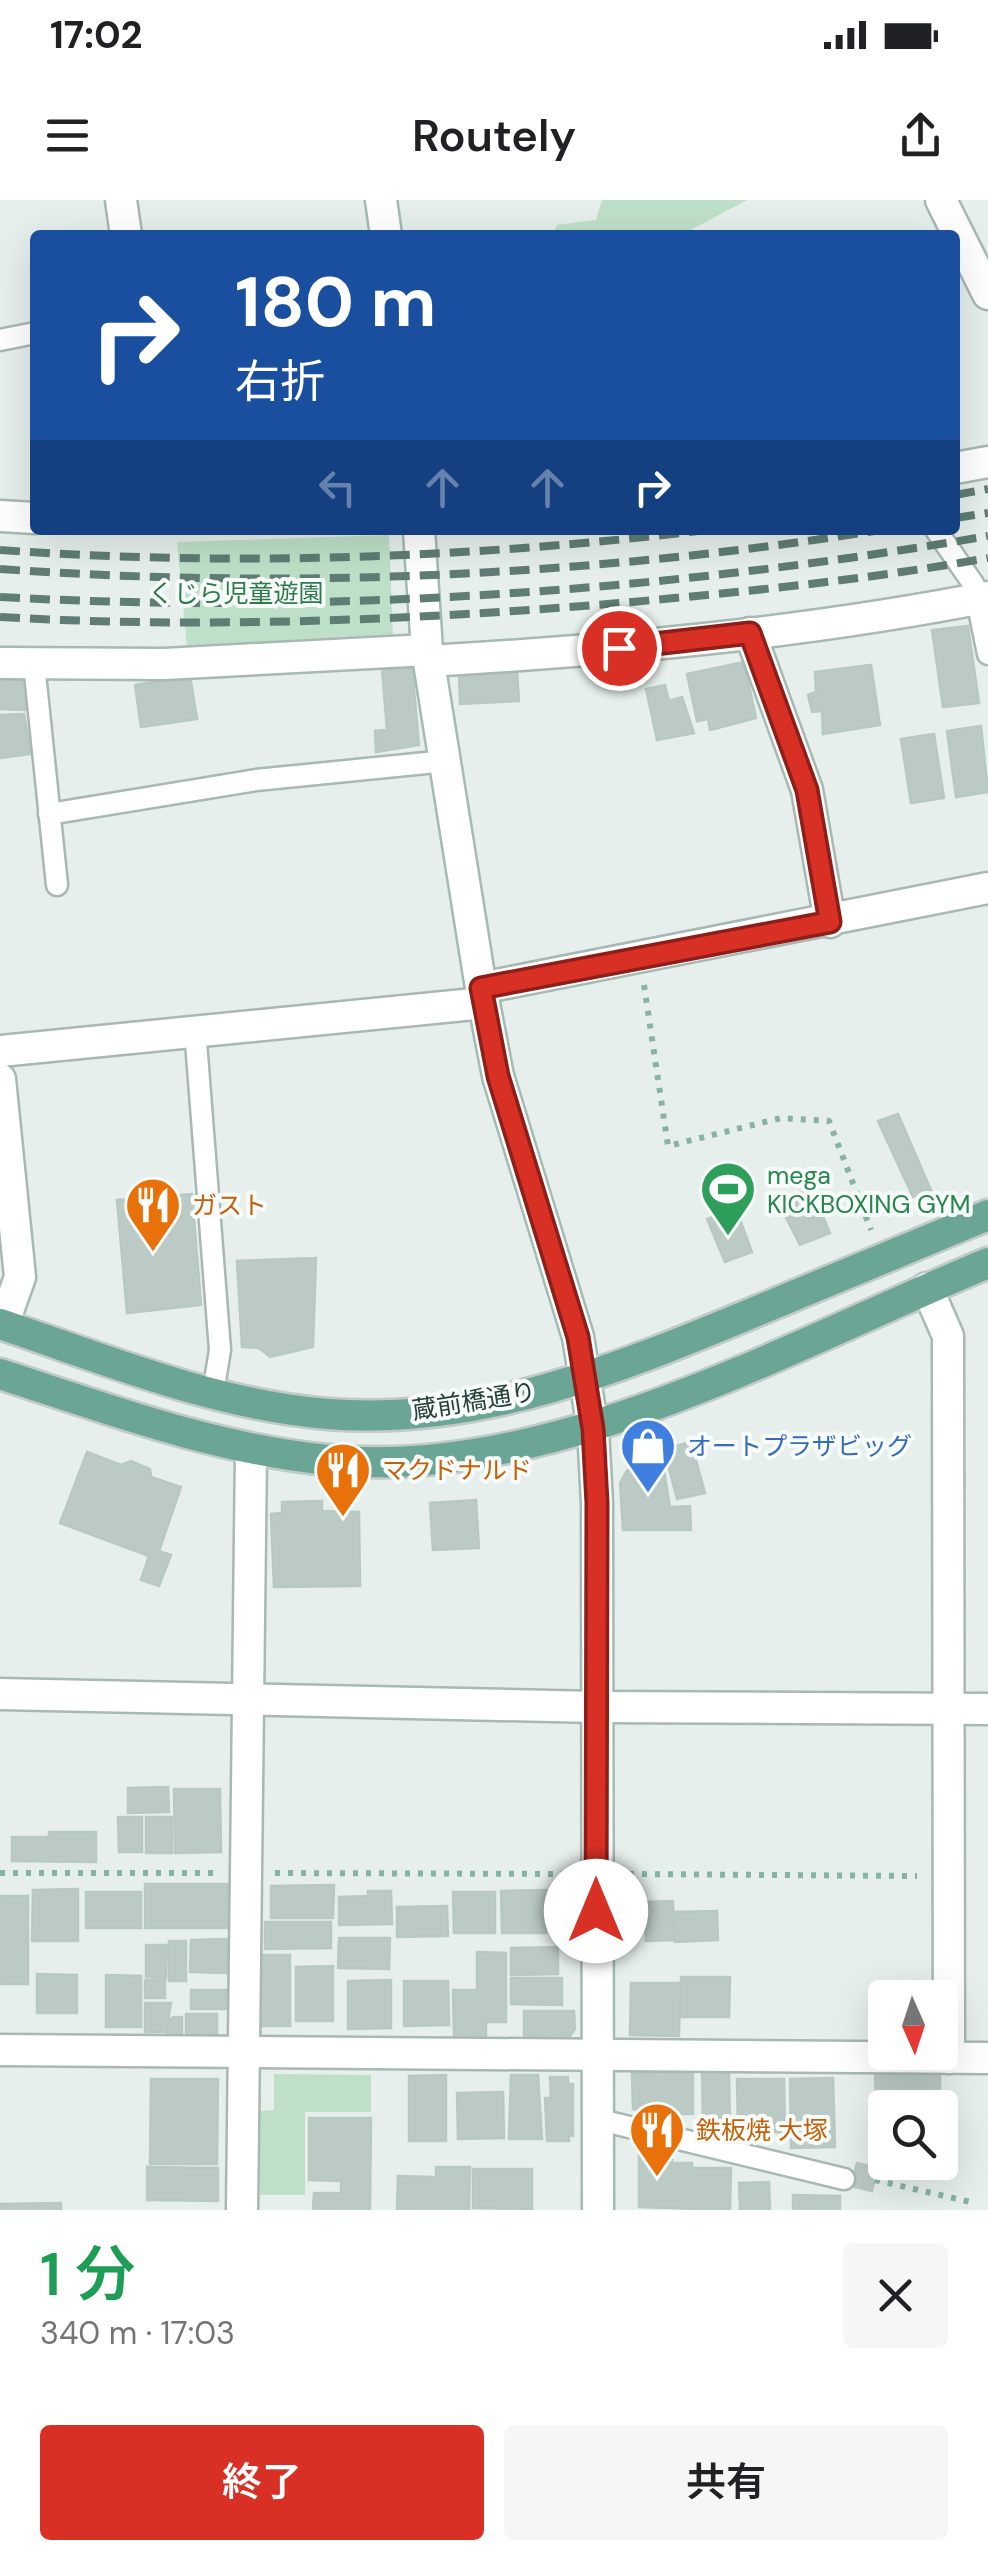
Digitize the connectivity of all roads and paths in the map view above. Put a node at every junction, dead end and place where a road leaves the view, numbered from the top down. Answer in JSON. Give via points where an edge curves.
{"nodes":[{"id":1,"x":121,"y":200,"type":"edge"},
{"id":2,"x":381,"y":200,"type":"edge"},
{"id":3,"x":940,"y":200,"type":"edge"},
{"id":4,"x":125,"y":230,"type":"edge"},
{"id":5,"x":385,"y":230,"type":"edge"},
{"id":6,"x":953,"y":230,"type":"edge"},
{"id":7,"x":960,"y":243,"type":"edge"},
{"id":8,"x":988,"y":294,"type":"edge"},
{"id":9,"x":30,"y":335,"type":"edge"},
{"id":10,"x":0,"y":340,"type":"edge"},
{"id":11,"x":988,"y":462,"type":"edge"},
{"id":12,"x":960,"y":467,"type":"edge"},
{"id":13,"x":0,"y":516,"type":"edge"},
{"id":14,"x":30,"y":518,"type":"edge"},
{"id":15,"x":419,"y":535,"type":"edge"},
{"id":16,"x":940,"y":535,"type":"edge"},
{"id":17,"x":983,"y":598,"type":"edge"},
{"id":18,"x":750,"y":633,"type":"junction"},
{"id":19,"x":988,"y":654,"type":"edge"},
{"id":20,"x":428,"y":656,"type":"junction"},
{"id":21,"x":0,"y":663,"type":"edge"},
{"id":22,"x":34,"y":664,"type":"junction"},
{"id":23,"x":446,"y":762,"type":"junction"},
{"id":24,"x":49,"y":814,"type":"junction"},
{"id":25,"x":57,"y":885,"type":"dead end"},
{"id":26,"x":988,"y":888,"type":"edge"},
{"id":27,"x":830,"y":922,"type":"junction"},
{"id":28,"x":640,"y":958,"type":"junction"},
{"id":29,"x":482,"y":995,"type":"junction"},
{"id":30,"x":195,"y":1029,"type":"junction"},
{"id":31,"x":0,"y":1051,"type":"edge"},
{"id":32,"x":0,"y":1079,"type":"edge"},
{"id":33,"x":988,"y":1215,"type":"edge"},
{"id":34,"x":870,"y":1230,"type":"dead end"},
{"id":35,"x":988,"y":1263,"type":"edge"},
{"id":36,"x":927,"y":1288,"type":"junction"},
{"id":37,"x":2,"y":1324,"type":"edge"},
{"id":38,"x":0,"y":1374,"type":"edge"},
{"id":39,"x":586,"y":1380,"type":"junction"},
{"id":40,"x":213,"y":1393,"type":"junction"},
{"id":41,"x":593,"y":1429,"type":"junction"},
{"id":42,"x":251,"y":1450,"type":"junction"},
{"id":43,"x":0,"y":1694,"type":"edge"},
{"id":44,"x":248,"y":1696,"type":"junction"},
{"id":45,"x":596,"y":1707,"type":"junction"},
{"id":46,"x":988,"y":1709,"type":"edge"},
{"id":47,"x":950,"y":1710,"type":"junction"},
{"id":48,"x":0,"y":1873,"type":"edge"},
{"id":49,"x":233,"y":1873,"type":"dead end"},
{"id":50,"x":264,"y":1873,"type":"dead end"},
{"id":51,"x":579,"y":1874,"type":"dead end"},
{"id":52,"x":617,"y":1874,"type":"dead end"},
{"id":53,"x":946,"y":1876,"type":"junction"},
{"id":54,"x":948,"y":1980,"type":"edge"},
{"id":55,"x":0,"y":2050,"type":"edge"},
{"id":56,"x":244,"y":2050,"type":"junction"},
{"id":57,"x":596,"y":2058,"type":"junction"},
{"id":58,"x":868,"y":2058,"type":"edge"},
{"id":59,"x":958,"y":2058,"type":"edge"},
{"id":60,"x":988,"y":2058,"type":"edge"},
{"id":61,"x":596,"y":2119,"type":"junction"},
{"id":62,"x":844,"y":2179,"type":"dead end"},
{"id":63,"x":875,"y":2180,"type":"dead end"},
{"id":64,"x":975,"y":2203,"type":"dead end"},
{"id":65,"x":242,"y":2210,"type":"edge"},
{"id":66,"x":598,"y":2210,"type":"edge"}],
"edges":[{"from":1,"to":4,"type":"street"},
{"from":2,"to":5,"type":"street"},
{"from":3,"to":6,"type":"street"},
{"from":7,"to":8,"type":"street"},
{"from":9,"to":10,"type":"lane"},
{"from":11,"to":12,"type":"street"},
{"from":13,"to":14,"type":"street"},
{"from":15,"to":20,"type":"street"},
{"from":16,"to":17,"type":"lane"},
{"from":17,"to":18,"type":"street"},
{"from":17,"to":19,"type":"lane"},
{"from":18,"to":20,"type":"street","via":[[586,652]]},
{"from":18,"to":27,"type":"street","via":[[807,790]]},
{"from":20,"to":22,"type":"street"},
{"from":20,"to":23,"type":"street"},
{"from":21,"to":22,"type":"street"},
{"from":22,"to":24,"type":"lane"},
{"from":23,"to":24,"type":"lane","via":[[256,780]]},
{"from":23,"to":29,"type":"street"},
{"from":24,"to":25,"type":"lane"},
{"from":26,"to":27,"type":"street"},
{"from":27,"to":28,"type":"street"},
{"from":28,"to":29,"type":"street"},
{"from":28,"to":34,"type":"path","via":[[668,1146],[781,1118],[829,1121]]},
{"from":29,"to":30,"type":"street"},
{"from":29,"to":39,"type":"street","via":[[498,1076],[565,1288]]},
{"from":30,"to":31,"type":"street"},
{"from":30,"to":40,"type":"lane","via":[[220,1350]]},
{"from":32,"to":37,"type":"street","via":[[20,1278]]},
{"from":33,"to":39,"type":"main road","name":"蔵前橋通り"},
{"from":35,"to":36,"type":"main road","name":"蔵前橋通り"},
{"from":36,"to":41,"type":"main road","name":"蔵前橋通り"},
{"from":36,"to":47,"type":"street","via":[[948,1336]]},
{"from":37,"to":40,"type":"main road","name":"蔵前橋通り"},
{"from":38,"to":42,"type":"main road","name":"蔵前橋通り"},
{"from":39,"to":40,"type":"main road","name":"蔵前橋通り","via":[[493,1403],[375,1415],[296,1410]]},
{"from":39,"to":41,"type":"street"},
{"from":41,"to":42,"type":"main road","name":"蔵前橋通り","via":[[459,1455],[398,1459],[332,1460]]},
{"from":41,"to":45,"type":"street"},
{"from":42,"to":44,"type":"street"},
{"from":43,"to":44,"type":"street"},
{"from":44,"to":45,"type":"street"},
{"from":44,"to":56,"type":"street"},
{"from":45,"to":47,"type":"street"},
{"from":45,"to":57,"type":"street"},
{"from":46,"to":47,"type":"street"},
{"from":47,"to":53,"type":"street"},
{"from":48,"to":49,"type":"path"},
{"from":50,"to":51,"type":"path"},
{"from":52,"to":53,"type":"path"},
{"from":53,"to":54,"type":"street"},
{"from":55,"to":56,"type":"street"},
{"from":56,"to":57,"type":"street"},
{"from":56,"to":65,"type":"street"},
{"from":57,"to":58,"type":"street"},
{"from":57,"to":61,"type":"street"},
{"from":59,"to":60,"type":"street"},
{"from":61,"to":62,"type":"lane"},
{"from":61,"to":66,"type":"street"},
{"from":63,"to":64,"type":"path"}]}
